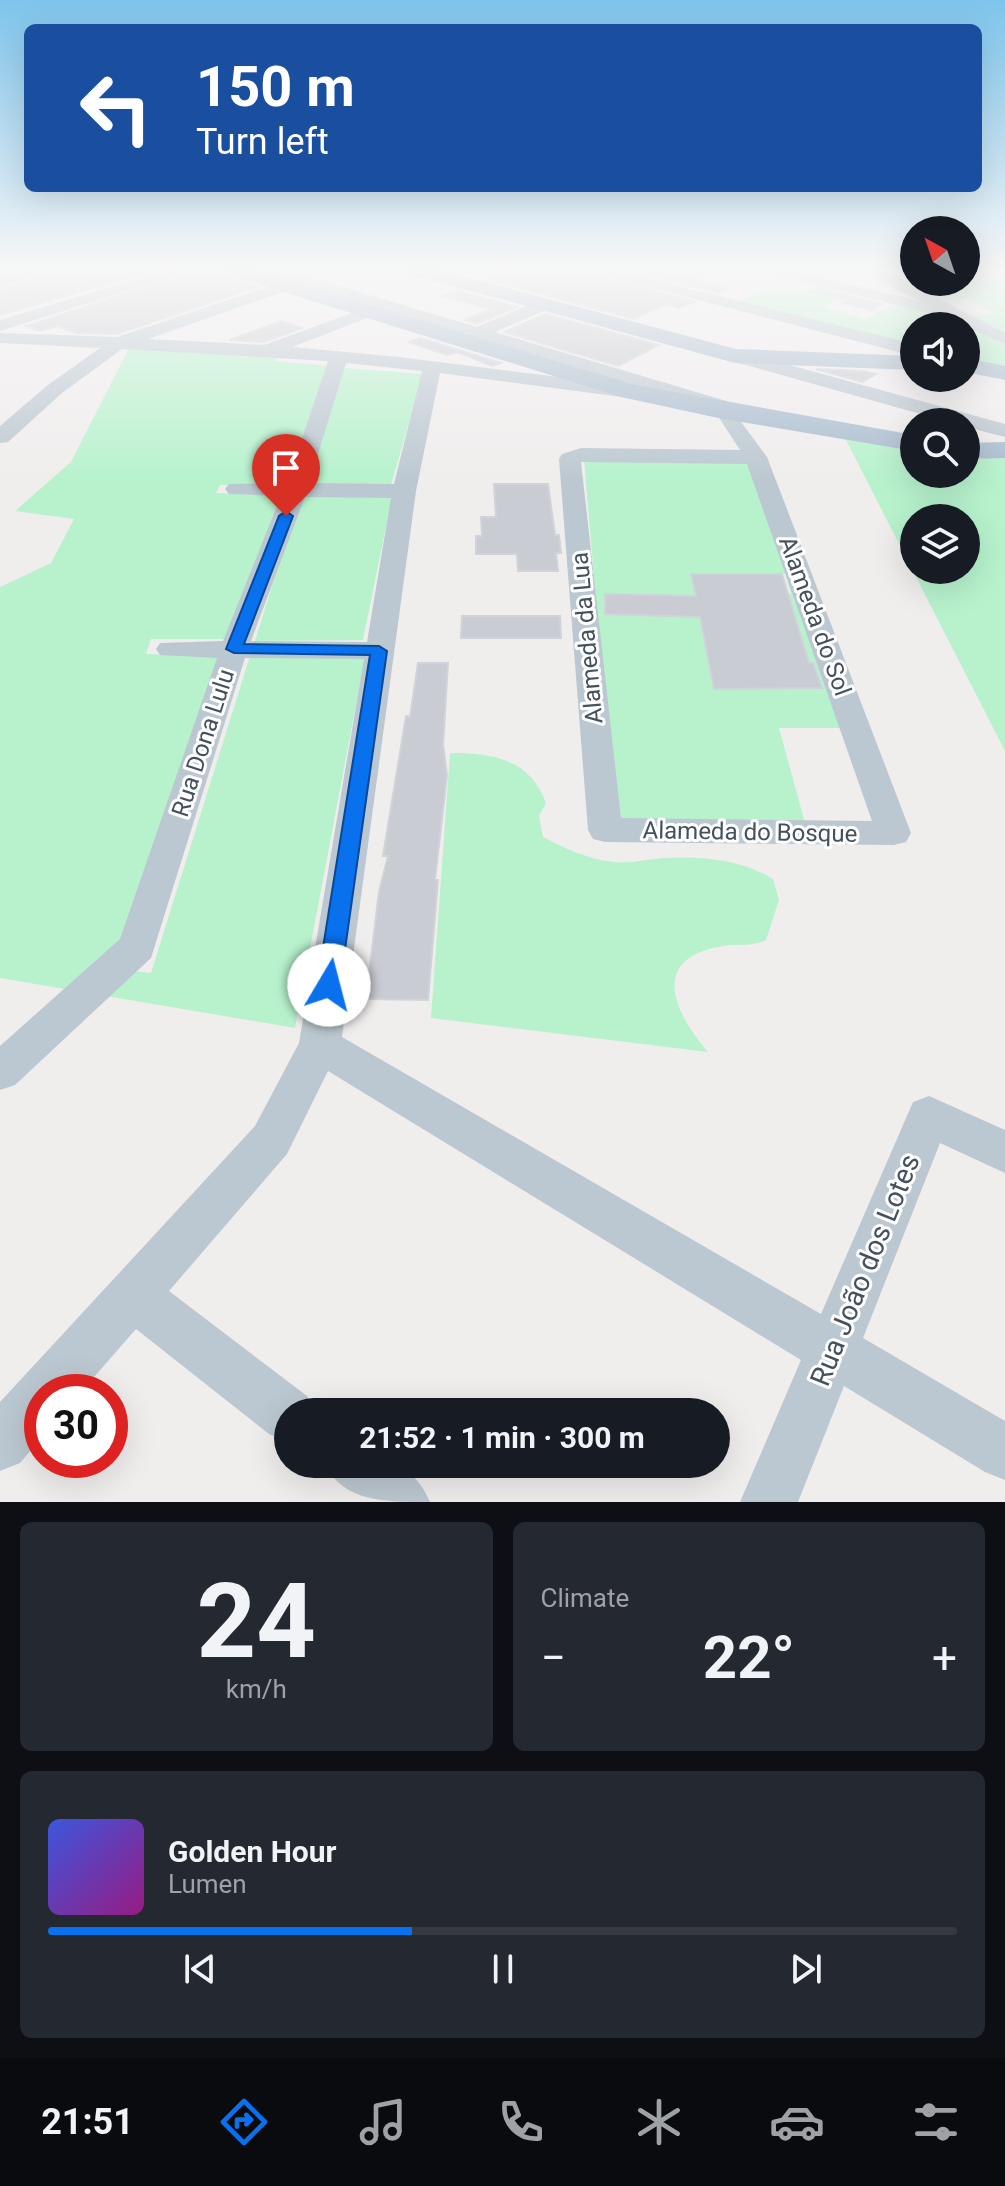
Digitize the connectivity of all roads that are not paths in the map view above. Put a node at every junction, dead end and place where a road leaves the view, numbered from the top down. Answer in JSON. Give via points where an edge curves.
{"nodes":[{"id":1,"x":49,"y":340,"type":"edge"},
{"id":2,"x":125,"y":340,"type":"edge"},
{"id":3,"x":294,"y":340,"type":"edge"},
{"id":4,"x":477,"y":340,"type":"edge"},
{"id":5,"x":479,"y":340,"type":"edge"},
{"id":6,"x":675,"y":340,"type":"edge"},
{"id":7,"x":874,"y":340,"type":"edge"},
{"id":8,"x":118,"y":343,"type":"junction"},
{"id":9,"x":900,"y":347,"type":"edge"},
{"id":10,"x":263,"y":352,"type":"junction"},
{"id":11,"x":735,"y":356,"type":"junction"},
{"id":12,"x":338,"y":359,"type":"junction"},
{"id":13,"x":900,"y":362,"type":"edge"},
{"id":14,"x":432,"y":367,"type":"junction"},
{"id":15,"x":980,"y":367,"type":"edge"},
{"id":16,"x":1005,"y":373,"type":"edge"},
{"id":17,"x":630,"y":392,"type":"junction"},
{"id":18,"x":725,"y":409,"type":"junction"},
{"id":19,"x":1005,"y":431,"type":"edge"},
{"id":20,"x":0,"y":437,"type":"edge"},
{"id":21,"x":900,"y":441,"type":"edge"},
{"id":22,"x":1005,"y":450,"type":"edge"},
{"id":23,"x":980,"y":451,"type":"edge"},
{"id":24,"x":756,"y":457,"type":"junction"},
{"id":25,"x":237,"y":489,"type":"dead end"},
{"id":26,"x":296,"y":489,"type":"junction"},
{"id":27,"x":404,"y":491,"type":"junction"},
{"id":28,"x":170,"y":649,"type":"dead end"},
{"id":29,"x":234,"y":649,"type":"junction"},
{"id":30,"x":379,"y":651,"type":"junction"},
{"id":31,"x":605,"y":830,"type":"joint"},
{"id":32,"x":894,"y":833,"type":"joint"},
{"id":33,"x":320,"y":1045,"type":"junction"},
{"id":34,"x":0,"y":1072,"type":"edge"},
{"id":35,"x":1005,"y":1152,"type":"edge"},
{"id":36,"x":133,"y":1295,"type":"junction"},
{"id":37,"x":832,"y":1350,"type":"junction"},
{"id":38,"x":62,"y":1374,"type":"edge"},
{"id":39,"x":274,"y":1404,"type":"edge"},
{"id":40,"x":24,"y":1416,"type":"edge"},
{"id":41,"x":0,"y":1443,"type":"edge"},
{"id":42,"x":1005,"y":1452,"type":"edge"},
{"id":43,"x":370,"y":1478,"type":"edge"},
{"id":44,"x":401,"y":1502,"type":"edge"},
{"id":45,"x":769,"y":1502,"type":"edge"}],
"edges":[{"from":1,"to":8,"type":"street"},
{"from":2,"to":8,"type":"street"},
{"from":3,"to":10,"type":"street"},
{"from":4,"to":17,"type":"main road"},
{"from":5,"to":18,"type":"street"},
{"from":6,"to":11,"type":"main road"},
{"from":7,"to":9,"type":"street"},
{"from":8,"to":10,"type":"street"},
{"from":8,"to":20,"type":"street"},
{"from":10,"to":12,"type":"street"},
{"from":11,"to":13,"type":"main road"},
{"from":11,"to":19,"type":"street"},
{"from":12,"to":14,"type":"street"},
{"from":12,"to":26,"type":"street","name":"Rua Dona Lulu"},
{"from":14,"to":17,"type":"street"},
{"from":14,"to":27,"type":"street"},
{"from":15,"to":16,"type":"main road"},
{"from":17,"to":18,"type":"main road"},
{"from":18,"to":21,"type":"main road"},
{"from":18,"to":24,"type":"street","name":"Alameda do Sol"},
{"from":22,"to":23,"type":"main road"},
{"from":24,"to":31,"type":"street","name":"Alameda da Lua","via":[[581,455],[570,462]]},
{"from":24,"to":32,"type":"street","name":"Alameda do Sol"},
{"from":25,"to":26,"type":"street"},
{"from":26,"to":27,"type":"street"},
{"from":26,"to":29,"type":"street","name":"Rua Dona Lulu"},
{"from":27,"to":30,"type":"street"},
{"from":28,"to":29,"type":"street"},
{"from":29,"to":30,"type":"street"},
{"from":29,"to":34,"type":"street","name":"Rua Dona Lulu","via":[[137,947]]},
{"from":30,"to":33,"type":"street"},
{"from":31,"to":32,"type":"street","name":"Alameda do Bosque"},
{"from":33,"to":36,"type":"street","via":[[271,1140]]},
{"from":33,"to":37,"type":"street"},
{"from":35,"to":37,"type":"street","name":"Rua João dos Lotes","via":[[929,1116]]},
{"from":36,"to":38,"type":"street"},
{"from":36,"to":39,"type":"street"},
{"from":37,"to":42,"type":"street"},
{"from":37,"to":45,"type":"street","name":"Rua João dos Lotes"},
{"from":40,"to":41,"type":"street"},
{"from":43,"to":44,"type":"street"}]}
